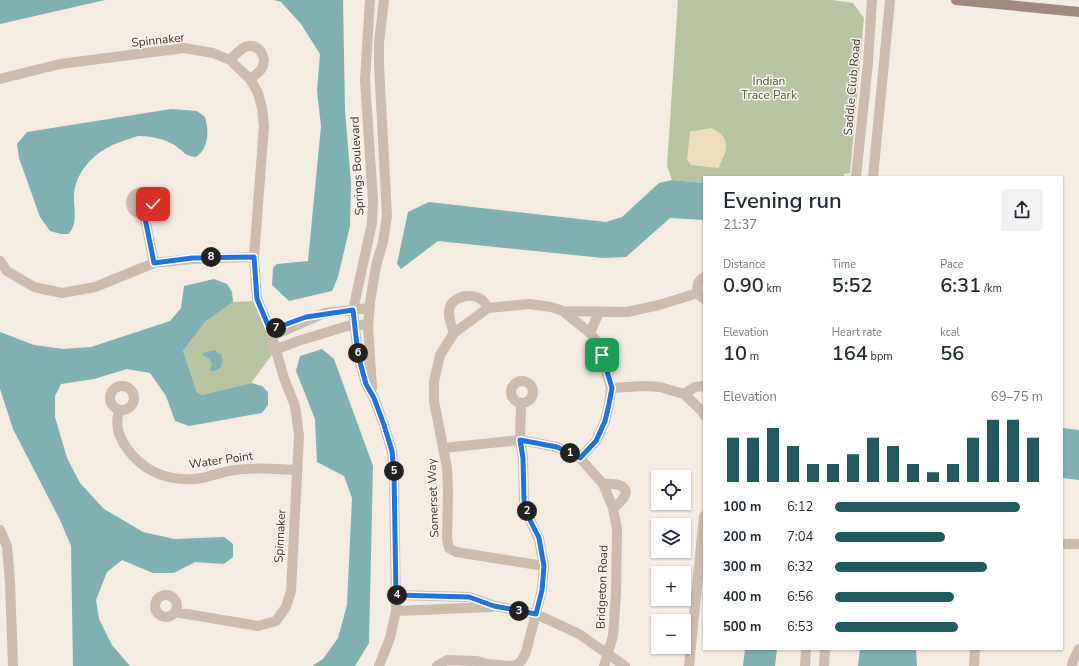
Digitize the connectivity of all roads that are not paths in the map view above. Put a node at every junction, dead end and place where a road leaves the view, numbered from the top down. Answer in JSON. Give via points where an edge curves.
{"nodes":[{"id":1,"x":370,"y":0,"type":"edge"},
{"id":2,"x":384,"y":0,"type":"edge"},
{"id":3,"x":872,"y":0,"type":"edge"},
{"id":4,"x":890,"y":0,"type":"edge"},
{"id":5,"x":956,"y":0,"type":"edge"},
{"id":6,"x":1079,"y":12,"type":"edge"},
{"id":7,"x":230,"y":60,"type":"junction"},
{"id":8,"x":0,"y":79,"type":"edge"},
{"id":9,"x":250,"y":80,"type":"junction"},
{"id":10,"x":856,"y":176,"type":"edge"},
{"id":11,"x":873,"y":176,"type":"edge"},
{"id":12,"x":144,"y":213,"type":"dead end"},
{"id":13,"x":254,"y":257,"type":"junction"},
{"id":14,"x":0,"y":261,"type":"edge"},
{"id":15,"x":154,"y":263,"type":"junction"},
{"id":16,"x":703,"y":279,"type":"edge"},
{"id":17,"x":701,"y":296,"type":"edge"},
{"id":18,"x":370,"y":308,"type":"junction"},
{"id":19,"x":488,"y":308,"type":"junction"},
{"id":20,"x":353,"y":310,"type":"junction"},
{"id":21,"x":564,"y":312,"type":"junction"},
{"id":22,"x":599,"y":312,"type":"junction"},
{"id":23,"x":354,"y":324,"type":"junction"},
{"id":24,"x":368,"y":326,"type":"junction"},
{"id":25,"x":454,"y":332,"type":"junction"},
{"id":26,"x":271,"y":333,"type":"junction"},
{"id":27,"x":590,"y":333,"type":"junction"},
{"id":28,"x":277,"y":349,"type":"junction"},
{"id":29,"x":703,"y":386,"type":"edge"},
{"id":30,"x":612,"y":388,"type":"junction"},
{"id":31,"x":684,"y":394,"type":"junction"},
{"id":32,"x":374,"y":398,"type":"junction"},
{"id":33,"x":522,"y":404,"type":"dead end"},
{"id":34,"x":119,"y":410,"type":"dead end"},
{"id":35,"x":703,"y":412,"type":"edge"},
{"id":36,"x":520,"y":440,"type":"junction"},
{"id":37,"x":444,"y":448,"type":"junction"},
{"id":38,"x":580,"y":458,"type":"junction"},
{"id":39,"x":297,"y":470,"type":"junction"},
{"id":40,"x":603,"y":484,"type":"junction"},
{"id":41,"x":614,"y":508,"type":"junction"},
{"id":42,"x":703,"y":526,"type":"edge"},
{"id":43,"x":0,"y":530,"type":"edge"},
{"id":44,"x":1063,"y":544,"type":"edge"},
{"id":45,"x":1079,"y":544,"type":"edge"},
{"id":46,"x":544,"y":566,"type":"junction"},
{"id":47,"x":396,"y":595,"type":"junction"},
{"id":48,"x":494,"y":606,"type":"junction"},
{"id":49,"x":396,"y":611,"type":"junction"},
{"id":50,"x":175,"y":612,"type":"dead end"},
{"id":51,"x":536,"y":614,"type":"junction"},
{"id":52,"x":1079,"y":649,"type":"edge"},
{"id":53,"x":806,"y":650,"type":"edge"},
{"id":54,"x":826,"y":650,"type":"edge"},
{"id":55,"x":975,"y":650,"type":"edge"},
{"id":56,"x":608,"y":654,"type":"junction"},
{"id":57,"x":487,"y":665,"type":"edge"},
{"id":58,"x":517,"y":665,"type":"edge"},
{"id":59,"x":13,"y":666,"type":"edge"},
{"id":60,"x":379,"y":666,"type":"edge"},
{"id":61,"x":437,"y":666,"type":"edge"},
{"id":62,"x":604,"y":666,"type":"edge"},
{"id":63,"x":625,"y":666,"type":"edge"},
{"id":64,"x":689,"y":666,"type":"edge"},
{"id":65,"x":805,"y":666,"type":"edge"},
{"id":66,"x":824,"y":666,"type":"edge"},
{"id":67,"x":974,"y":666,"type":"edge"},
{"id":68,"x":1072,"y":666,"type":"edge"}],
"edges":[{"from":1,"to":20,"type":"street","name":"Springs Boulevard","via":[[365,80],[373,201],[372,223]]},
{"from":2,"to":18,"type":"street","name":"Springs Boulevard","via":[[379,65],[387,216]]},
{"from":3,"to":10,"type":"street","name":"Saddle Club Road"},
{"from":4,"to":11,"type":"street"},
{"from":5,"to":6,"type":"main road"},
{"from":7,"to":8,"type":"street","name":"Spinnaker","via":[[213,52],[184,48],[60,64]]},
{"from":7,"to":9,"type":"street","name":"Spinnaker"},
{"from":7,"to":9,"type":"street","via":[[245,47],[251,46],[262,52],[262,67]]},
{"from":9,"to":13,"type":"street","name":"Spinnaker","via":[[258,93],[264,126]]},
{"from":12,"to":15,"type":"street"},
{"from":13,"to":15,"type":"street","via":[[192,258]]},
{"from":13,"to":26,"type":"street","name":"Spinnaker","via":[[257,299]]},
{"from":14,"to":15,"type":"street","via":[[8,271],[34,287],[62,293],[95,286]]},
{"from":16,"to":17,"type":"street","name":"Somerset Way","via":[[697,285]]},
{"from":17,"to":22,"type":"street","name":"Somerset Way","via":[[627,312]]},
{"from":18,"to":20,"type":"street"},
{"from":18,"to":24,"type":"street","name":"Springs Boulevard"},
{"from":19,"to":21,"type":"street","name":"Somerset Way","via":[[529,304]]},
{"from":19,"to":25,"type":"street","name":"Somerset Way"},
{"from":19,"to":25,"type":"street","via":[[475,296],[458,298],[451,303],[449,310]]},
{"from":20,"to":23,"type":"street","name":"Springs Boulevard"},
{"from":20,"to":26,"type":"street","via":[[325,313]]},
{"from":21,"to":22,"type":"street","name":"Somerset Way"},
{"from":21,"to":27,"type":"street"},
{"from":22,"to":27,"type":"street"},
{"from":23,"to":24,"type":"street"},
{"from":23,"to":28,"type":"street"},
{"from":23,"to":32,"type":"street","name":"Springs Boulevard","via":[[358,355],[366,384]]},
{"from":24,"to":32,"type":"street","name":"Springs Boulevard"},
{"from":25,"to":37,"type":"street","name":"Somerset Way","via":[[440,355],[434,382],[434,401]]},
{"from":26,"to":28,"type":"street","name":"Spinnaker"},
{"from":27,"to":30,"type":"street","via":[[598,343]]},
{"from":28,"to":39,"type":"street","name":"Spinnaker","via":[[284,378],[295,406],[299,436]]},
{"from":29,"to":31,"type":"street"},
{"from":30,"to":31,"type":"street","via":[[660,387]]},
{"from":30,"to":38,"type":"street","via":[[605,421],[596,441]]},
{"from":31,"to":35,"type":"street"},
{"from":32,"to":47,"type":"street","name":"Springs Boulevard","via":[[392,451]]},
{"from":33,"to":36,"type":"street"},
{"from":34,"to":39,"type":"street","name":"Water Point","via":[[117,424],[121,440],[135,459],[150,471],[171,478],[196,479],[224,471],[252,468]]},
{"from":36,"to":37,"type":"street","name":"Bridgeton Road"},
{"from":36,"to":38,"type":"street","name":"Bridgeton Road","via":[[557,447]]},
{"from":36,"to":46,"type":"street","via":[[524,500],[539,538]]},
{"from":37,"to":46,"type":"street","name":"Somerset Way","via":[[449,548],[456,552]]},
{"from":38,"to":40,"type":"street","name":"Bridgeton Road"},
{"from":39,"to":50,"type":"street","name":"Spinnaker","via":[[290,590],[286,607],[276,621],[258,626]]},
{"from":40,"to":41,"type":"street","name":"Bridgeton Road"},
{"from":40,"to":41,"type":"street","via":[[620,484],[624,487],[626,493],[623,500]]},
{"from":41,"to":56,"type":"street","name":"Bridgeton Road","via":[[617,529],[616,594],[613,636]]},
{"from":42,"to":64,"type":"street"},
{"from":43,"to":59,"type":"street","via":[[7,546]]},
{"from":44,"to":45,"type":"street"},
{"from":46,"to":51,"type":"street"},
{"from":47,"to":48,"type":"street","via":[[469,597]]},
{"from":47,"to":49,"type":"street","name":"Springs Boulevard"},
{"from":48,"to":49,"type":"street","via":[[463,614],[438,616],[414,610]]},
{"from":48,"to":51,"type":"street"},
{"from":49,"to":60,"type":"street","name":"Springs Boulevard","via":[[390,638]]},
{"from":51,"to":56,"type":"street","via":[[579,634]]},
{"from":51,"to":58,"type":"street","via":[[526,652]]},
{"from":52,"to":68,"type":"street"},
{"from":53,"to":65,"type":"street"},
{"from":54,"to":66,"type":"street"},
{"from":55,"to":67,"type":"street"},
{"from":56,"to":62,"type":"street","name":"Bridgeton Road"},
{"from":56,"to":63,"type":"street"},
{"from":57,"to":58,"type":"street"},
{"from":57,"to":61,"type":"street","via":[[477,661],[447,660]]}]}
